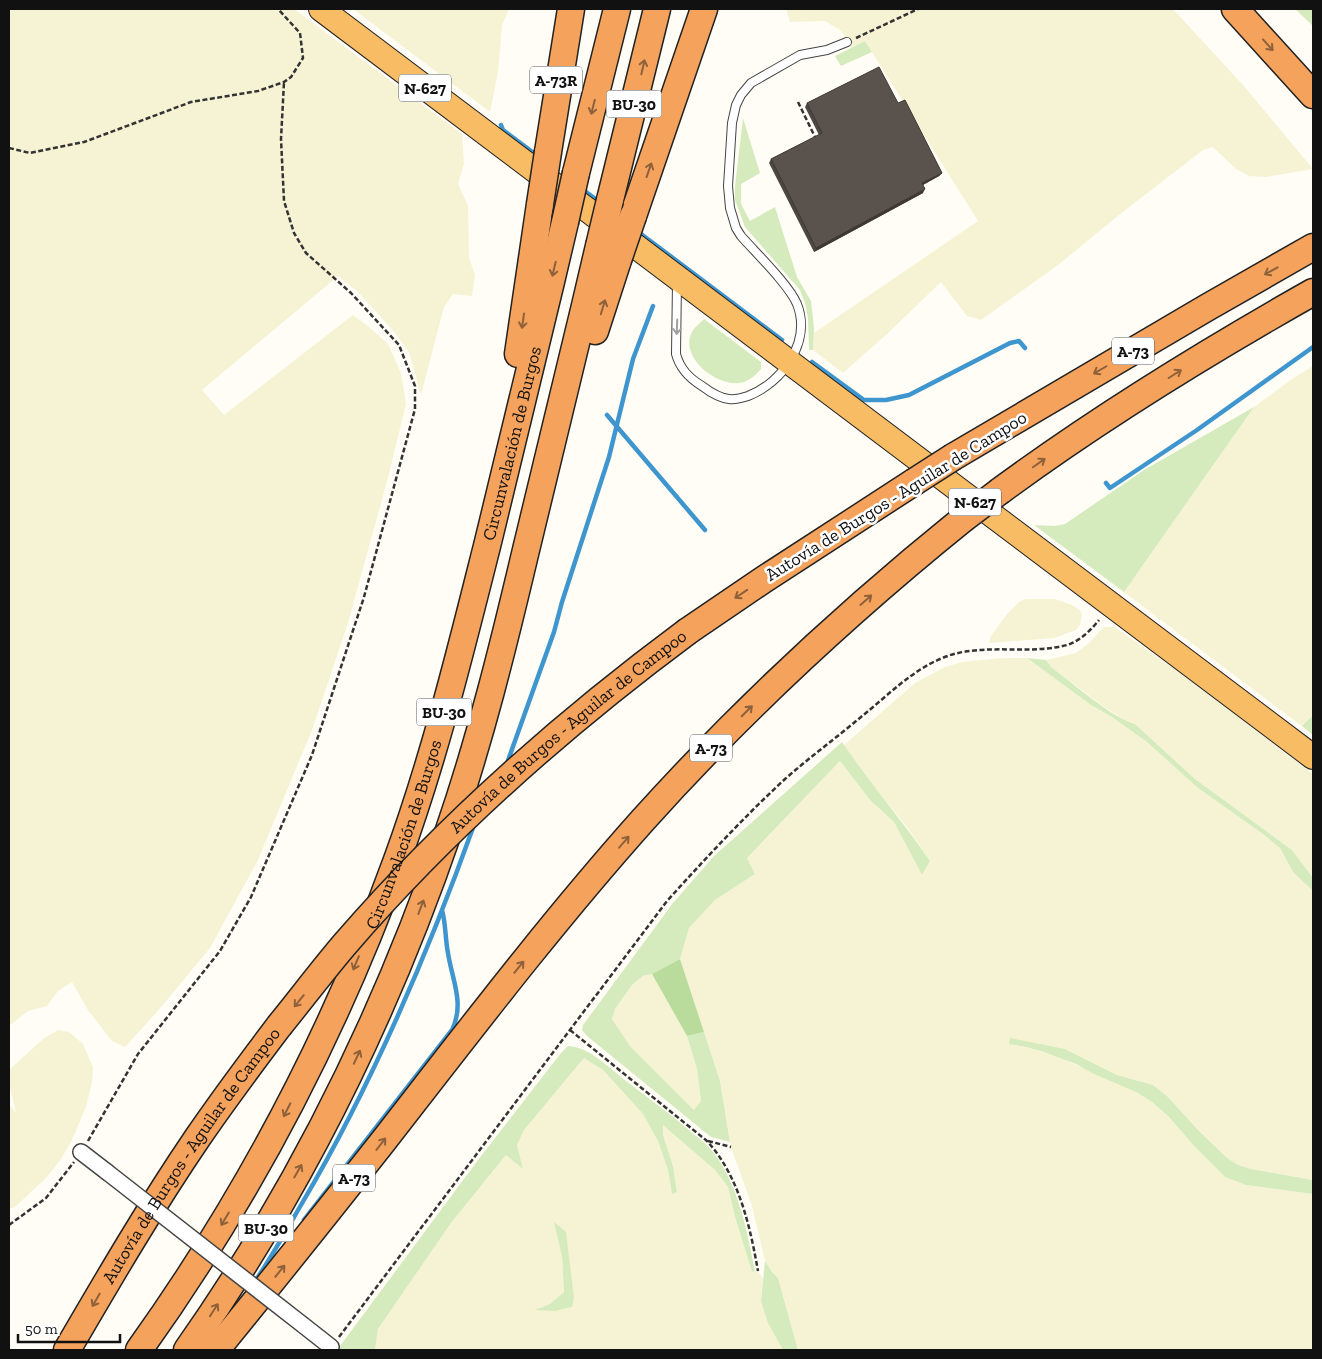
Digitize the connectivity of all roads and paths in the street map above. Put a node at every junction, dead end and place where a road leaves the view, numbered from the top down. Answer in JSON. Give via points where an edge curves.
{"nodes":[{"id":1,"x":278,"y":9,"type":"edge"},
{"id":2,"x":321,"y":9,"type":"edge"},
{"id":3,"x":565,"y":9,"type":"edge"},
{"id":4,"x":570,"y":9,"type":"edge"},
{"id":5,"x":616,"y":9,"type":"edge"},
{"id":6,"x":657,"y":9,"type":"edge"},
{"id":7,"x":704,"y":9,"type":"edge"},
{"id":8,"x":918,"y":9,"type":"edge"},
{"id":9,"x":1235,"y":9,"type":"edge"},
{"id":10,"x":847,"y":42,"type":"joint"},
{"id":11,"x":284,"y":82,"type":"junction"},
{"id":12,"x":1313,"y":95,"type":"edge"},
{"id":13,"x":798,"y":102,"type":"dead end"},
{"id":14,"x":816,"y":139,"type":"edge"},
{"id":15,"x":9,"y":148,"type":"edge"},
{"id":16,"x":548,"y":152,"type":"junction"},
{"id":17,"x":1313,"y":248,"type":"edge"},
{"id":18,"x":608,"y":254,"type":"junction"},
{"id":19,"x":677,"y":278,"type":"junction"},
{"id":20,"x":1313,"y":292,"type":"edge"},
{"id":21,"x":790,"y":363,"type":"junction"},
{"id":22,"x":1111,"y":604,"type":"junction"},
{"id":23,"x":1313,"y":757,"type":"edge"},
{"id":24,"x":419,"y":798,"type":"junction"},
{"id":25,"x":570,"y":1030,"type":"junction"},
{"id":26,"x":707,"y":1141,"type":"junction"},
{"id":27,"x":731,"y":1147,"type":"dead end"},
{"id":28,"x":81,"y":1152,"type":"junction"},
{"id":29,"x":9,"y":1225,"type":"edge"},
{"id":30,"x":758,"y":1271,"type":"dead end"},
{"id":31,"x":331,"y":1347,"type":"joint"},
{"id":32,"x":67,"y":1350,"type":"edge"},
{"id":33,"x":139,"y":1350,"type":"edge"},
{"id":34,"x":187,"y":1350,"type":"edge"},
{"id":35,"x":216,"y":1350,"type":"edge"}],
"edges":[{"from":1,"to":11,"type":"path","via":[[300,33],[303,58]]},
{"from":2,"to":19,"type":"highway","number":"N-627"},
{"from":3,"to":16,"type":"highway","number":"A-73R"},
{"from":4,"to":16,"type":"highway"},
{"from":5,"to":24,"type":"highway","name":"Circunvalación de Burgos","number":"BU-30","one_way":true,"bridge":true,"via":[[458,662]]},
{"from":18,"to":6,"type":"highway","number":"BU-30","one_way":true,"bridge":true,"via":[[610,200]]},
{"from":18,"to":7,"type":"highway","one_way":true,"bridge":true,"via":[[633,216]]},
{"from":8,"to":10,"type":"path"},
{"from":9,"to":12,"type":"highway","one_way":true},
{"from":10,"to":21,"type":"lane","via":[[800,55],[751,83],[736,105],[732,123],[728,186],[730,208],[741,236],[790,292],[796,304],[800,326]]},
{"from":11,"to":15,"type":"path","via":[[258,91],[191,102],[84,142],[30,153]]},
{"from":11,"to":28,"type":"path","via":[[281,139],[284,200],[294,232],[306,253],[351,293],[399,345],[415,386],[415,409],[364,597],[312,755],[251,897],[220,951],[138,1054]]},
{"from":13,"to":14,"type":"path"},
{"from":16,"to":24,"type":"highway","number":"BU-30","one_way":true,"bridge":true,"via":[[504,424]]},
{"from":17,"to":32,"type":"highway","name":"Autovía de Burgos - Aguilar de Campoo","number":"A-73","one_way":true,"bridge":true,"via":[[914,482],[688,631],[568,725],[466,818],[368,918],[278,1026],[165,1186]]},
{"from":34,"to":18,"type":"highway","number":"BU-30","one_way":true,"via":[[269,1223],[316,1138],[351,1070],[416,920],[472,757]]},
{"from":19,"to":21,"type":"highway","number":"N-627"},
{"from":19,"to":21,"type":"lane","one_way":true,"via":[[676,354],[684,372],[695,382],[719,397],[742,398],[776,379]]},
{"from":35,"to":20,"type":"highway","number":"A-73","one_way":true,"bridge":true,"via":[[532,951],[643,820],[714,745],[836,627],[963,519],[1078,436],[1222,344]]},
{"from":21,"to":22,"type":"highway","number":"N-627"},
{"from":22,"to":23,"type":"highway","number":"N-627"},
{"from":22,"to":25,"type":"path","via":[[1094,627],[1068,644],[954,654],[912,675],[786,779],[719,843],[667,901]]},
{"from":24,"to":33,"type":"highway","name":"Circunvalación de Burgos","number":"BU-30","one_way":true,"via":[[366,939],[300,1084],[236,1201]]},
{"from":25,"to":26,"type":"path"},
{"from":25,"to":31,"type":"path"},
{"from":26,"to":27,"type":"path"},
{"from":26,"to":30,"type":"path","via":[[731,1177],[750,1230]]},
{"from":28,"to":29,"type":"path","via":[[46,1198]]},
{"from":28,"to":31,"type":"street","bridge":true}]}
